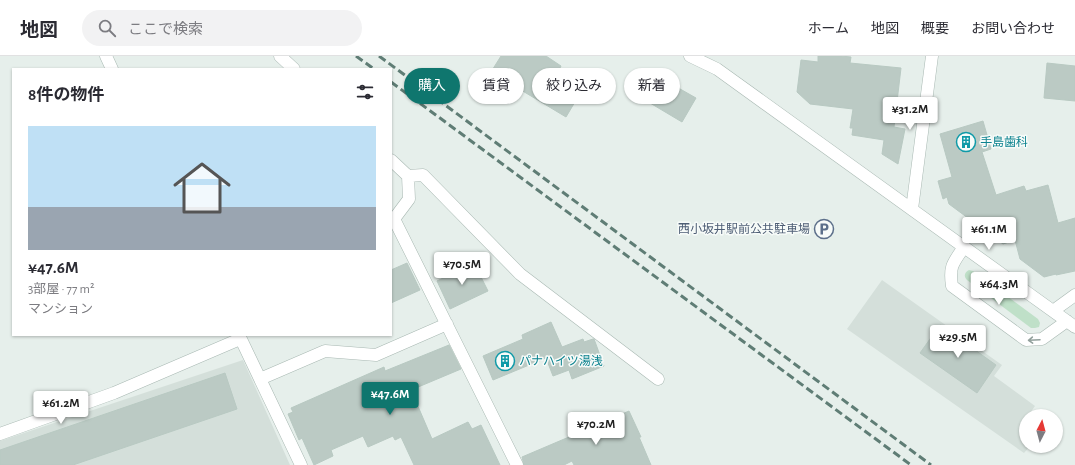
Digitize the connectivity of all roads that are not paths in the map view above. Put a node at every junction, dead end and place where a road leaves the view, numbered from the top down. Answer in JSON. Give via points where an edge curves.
{"nodes":[{"id":1,"x":106,"y":56,"type":"edge"},
{"id":2,"x":280,"y":56,"type":"edge"},
{"id":3,"x":690,"y":56,"type":"edge"},
{"id":4,"x":932,"y":56,"type":"edge"},
{"id":5,"x":112,"y":68,"type":"edge"},
{"id":6,"x":293,"y":68,"type":"edge"},
{"id":7,"x":392,"y":161,"type":"edge"},
{"id":8,"x":408,"y":176,"type":"junction"},
{"id":9,"x":912,"y":209,"type":"junction"},
{"id":10,"x":964,"y":248,"type":"junction"},
{"id":11,"x":1075,"y":295,"type":"edge"},
{"id":12,"x":1053,"y":311,"type":"junction"},
{"id":13,"x":447,"y":324,"type":"junction"},
{"id":14,"x":1073,"y":325,"type":"edge"},
{"id":15,"x":240,"y":337,"type":"edge"},
{"id":16,"x":260,"y":379,"type":"junction"},
{"id":17,"x":658,"y":379,"type":"dead end"},
{"id":18,"x":0,"y":434,"type":"edge"},
{"id":19,"x":301,"y":465,"type":"edge"},
{"id":20,"x":517,"y":465,"type":"edge"}],
"edges":[{"from":1,"to":5,"type":"street"},
{"from":2,"to":6,"type":"street"},
{"from":3,"to":9,"type":"street","via":[[718,69]]},
{"from":4,"to":9,"type":"street"},
{"from":7,"to":8,"type":"street"},
{"from":8,"to":13,"type":"street","via":[[410,199],[394,219]]},
{"from":8,"to":17,"type":"street","via":[[423,174],[520,274]]},
{"from":9,"to":10,"type":"street"},
{"from":10,"to":12,"type":"street"},
{"from":14,"to":10,"type":"street","one_way":true,"via":[[1042,339],[1026,340],[952,286],[950,274],[953,264]]},
{"from":11,"to":12,"type":"street"},
{"from":12,"to":14,"type":"street"},
{"from":13,"to":16,"type":"street","via":[[376,355],[324,351]]},
{"from":13,"to":20,"type":"street"},
{"from":15,"to":16,"type":"street"},
{"from":15,"to":18,"type":"street","via":[[114,393]]},
{"from":16,"to":19,"type":"street"}]}
